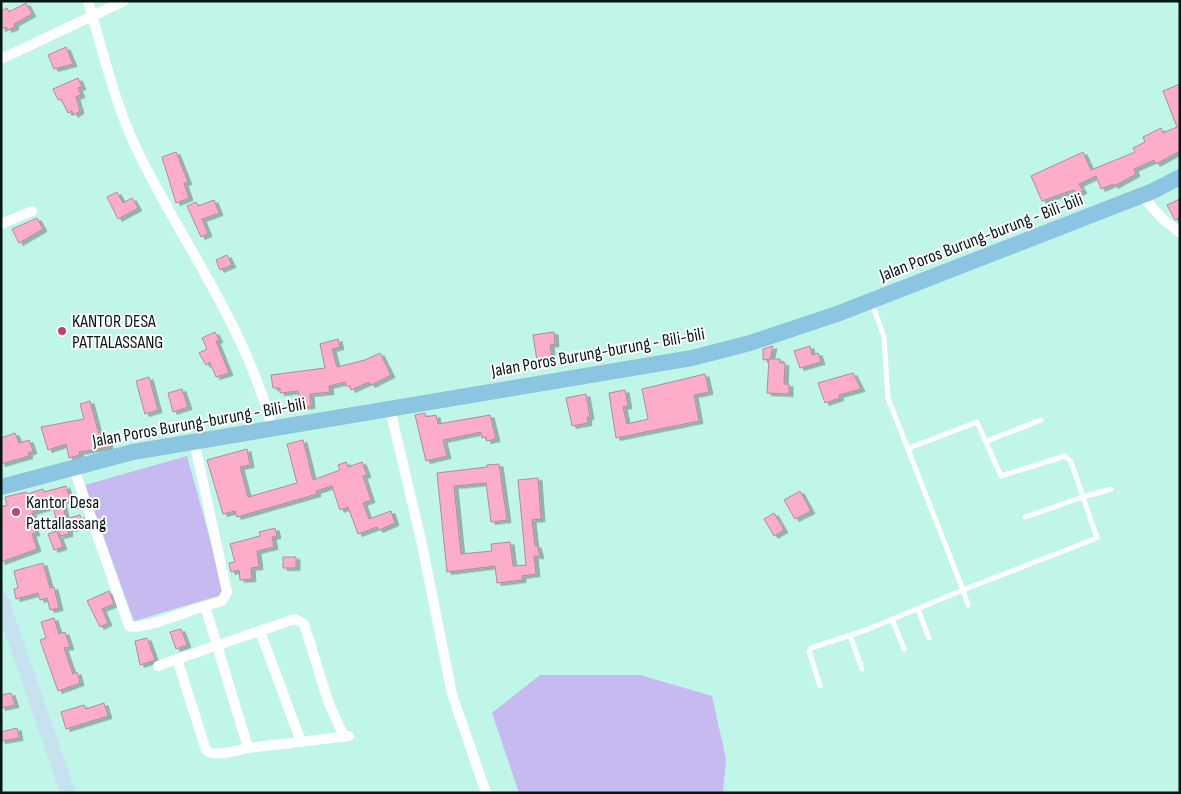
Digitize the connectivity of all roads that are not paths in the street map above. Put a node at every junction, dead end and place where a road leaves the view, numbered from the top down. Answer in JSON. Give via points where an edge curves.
{"nodes":[{"id":1,"x":88,"y":1,"type":"edge"},
{"id":2,"x":124,"y":1,"type":"edge"},
{"id":3,"x":93,"y":17,"type":"junction"},
{"id":4,"x":1,"y":60,"type":"edge"},
{"id":5,"x":1180,"y":177,"type":"edge"},
{"id":6,"x":1141,"y":195,"type":"junction"},
{"id":7,"x":32,"y":211,"type":"dead end"},
{"id":8,"x":1,"y":224,"type":"edge"},
{"id":9,"x":1180,"y":233,"type":"edge"},
{"id":10,"x":871,"y":301,"type":"junction"},
{"id":11,"x":390,"y":409,"type":"junction"},
{"id":12,"x":1041,"y":420,"type":"dead end"},
{"id":13,"x":272,"y":428,"type":"junction"},
{"id":14,"x":194,"y":441,"type":"junction"},
{"id":15,"x":987,"y":441,"type":"junction"},
{"id":16,"x":909,"y":448,"type":"junction"},
{"id":17,"x":73,"y":466,"type":"junction"},
{"id":18,"x":1,"y":487,"type":"edge"},
{"id":19,"x":1111,"y":489,"type":"dead end"},
{"id":20,"x":1083,"y":497,"type":"junction"},
{"id":21,"x":1025,"y":517,"type":"dead end"},
{"id":22,"x":963,"y":590,"type":"junction"},
{"id":23,"x":1,"y":599,"type":"edge"},
{"id":24,"x":968,"y":605,"type":"dead end"},
{"id":25,"x":206,"y":606,"type":"junction"},
{"id":26,"x":918,"y":609,"type":"junction"},
{"id":27,"x":892,"y":619,"type":"junction"},
{"id":28,"x":260,"y":631,"type":"junction"},
{"id":29,"x":850,"y":635,"type":"junction"},
{"id":30,"x":929,"y":638,"type":"dead end"},
{"id":31,"x":218,"y":646,"type":"junction"},
{"id":32,"x":904,"y":650,"type":"dead end"},
{"id":33,"x":177,"y":659,"type":"junction"},
{"id":34,"x":158,"y":666,"type":"dead end"},
{"id":35,"x":862,"y":669,"type":"dead end"},
{"id":36,"x":820,"y":686,"type":"dead end"},
{"id":37,"x":301,"y":742,"type":"junction"},
{"id":38,"x":248,"y":748,"type":"junction"},
{"id":39,"x":68,"y":793,"type":"edge"},
{"id":40,"x":486,"y":793,"type":"edge"}],
"edges":[{"from":1,"to":3,"type":"street"},
{"from":2,"to":3,"type":"street"},
{"from":3,"to":4,"type":"street"},
{"from":3,"to":13,"type":"street","via":[[129,133],[228,316],[257,381]]},
{"from":5,"to":6,"type":"main road","name":"Jalan Poros Burung-burung - Bili-bili"},
{"from":6,"to":9,"type":"street"},
{"from":6,"to":10,"type":"main road","name":"Jalan Poros Burung-burung - Bili-bili"},
{"from":7,"to":8,"type":"street"},
{"from":10,"to":11,"type":"main road","name":"Jalan Poros Burung-burung - Bili-bili","via":[[692,358]]},
{"from":10,"to":16,"type":"lane","via":[[884,337],[888,398]]},
{"from":11,"to":13,"type":"main road","name":"Jalan Poros Burung-burung - Bili-bili"},
{"from":11,"to":40,"type":"street","via":[[422,540],[452,694]]},
{"from":12,"to":15,"type":"lane"},
{"from":13,"to":14,"type":"main road","name":"Jalan Poros Burung-burung - Bili-bili"},
{"from":14,"to":17,"type":"main road","name":"Jalan Poros Burung-burung - Bili-bili"},
{"from":14,"to":25,"type":"street","via":[[227,592],[222,601]]},
{"from":15,"to":16,"type":"lane","via":[[979,424],[974,422]]},
{"from":15,"to":20,"type":"lane","via":[[1001,476],[1068,457]]},
{"from":16,"to":22,"type":"lane"},
{"from":17,"to":18,"type":"main road","name":"Jalan Poros Burung-burung - Bili-bili"},
{"from":17,"to":25,"type":"street","via":[[129,626],[148,624]]},
{"from":19,"to":20,"type":"lane"},
{"from":20,"to":21,"type":"lane"},
{"from":20,"to":22,"type":"lane","via":[[1097,538],[1094,541]]},
{"from":22,"to":24,"type":"lane"},
{"from":22,"to":26,"type":"lane"},
{"from":23,"to":39,"type":"main road"},
{"from":25,"to":31,"type":"street"},
{"from":26,"to":27,"type":"lane"},
{"from":26,"to":30,"type":"lane"},
{"from":27,"to":29,"type":"lane"},
{"from":27,"to":32,"type":"lane"},
{"from":28,"to":31,"type":"street"},
{"from":28,"to":37,"type":"street"},
{"from":28,"to":37,"type":"street","via":[[295,619],[304,624],[330,704],[347,736]]},
{"from":29,"to":35,"type":"lane"},
{"from":29,"to":36,"type":"lane","via":[[810,648]]},
{"from":31,"to":33,"type":"street"},
{"from":31,"to":38,"type":"street"},
{"from":33,"to":34,"type":"street"},
{"from":33,"to":38,"type":"street","via":[[206,750],[217,754]]},
{"from":37,"to":38,"type":"street"}]}
